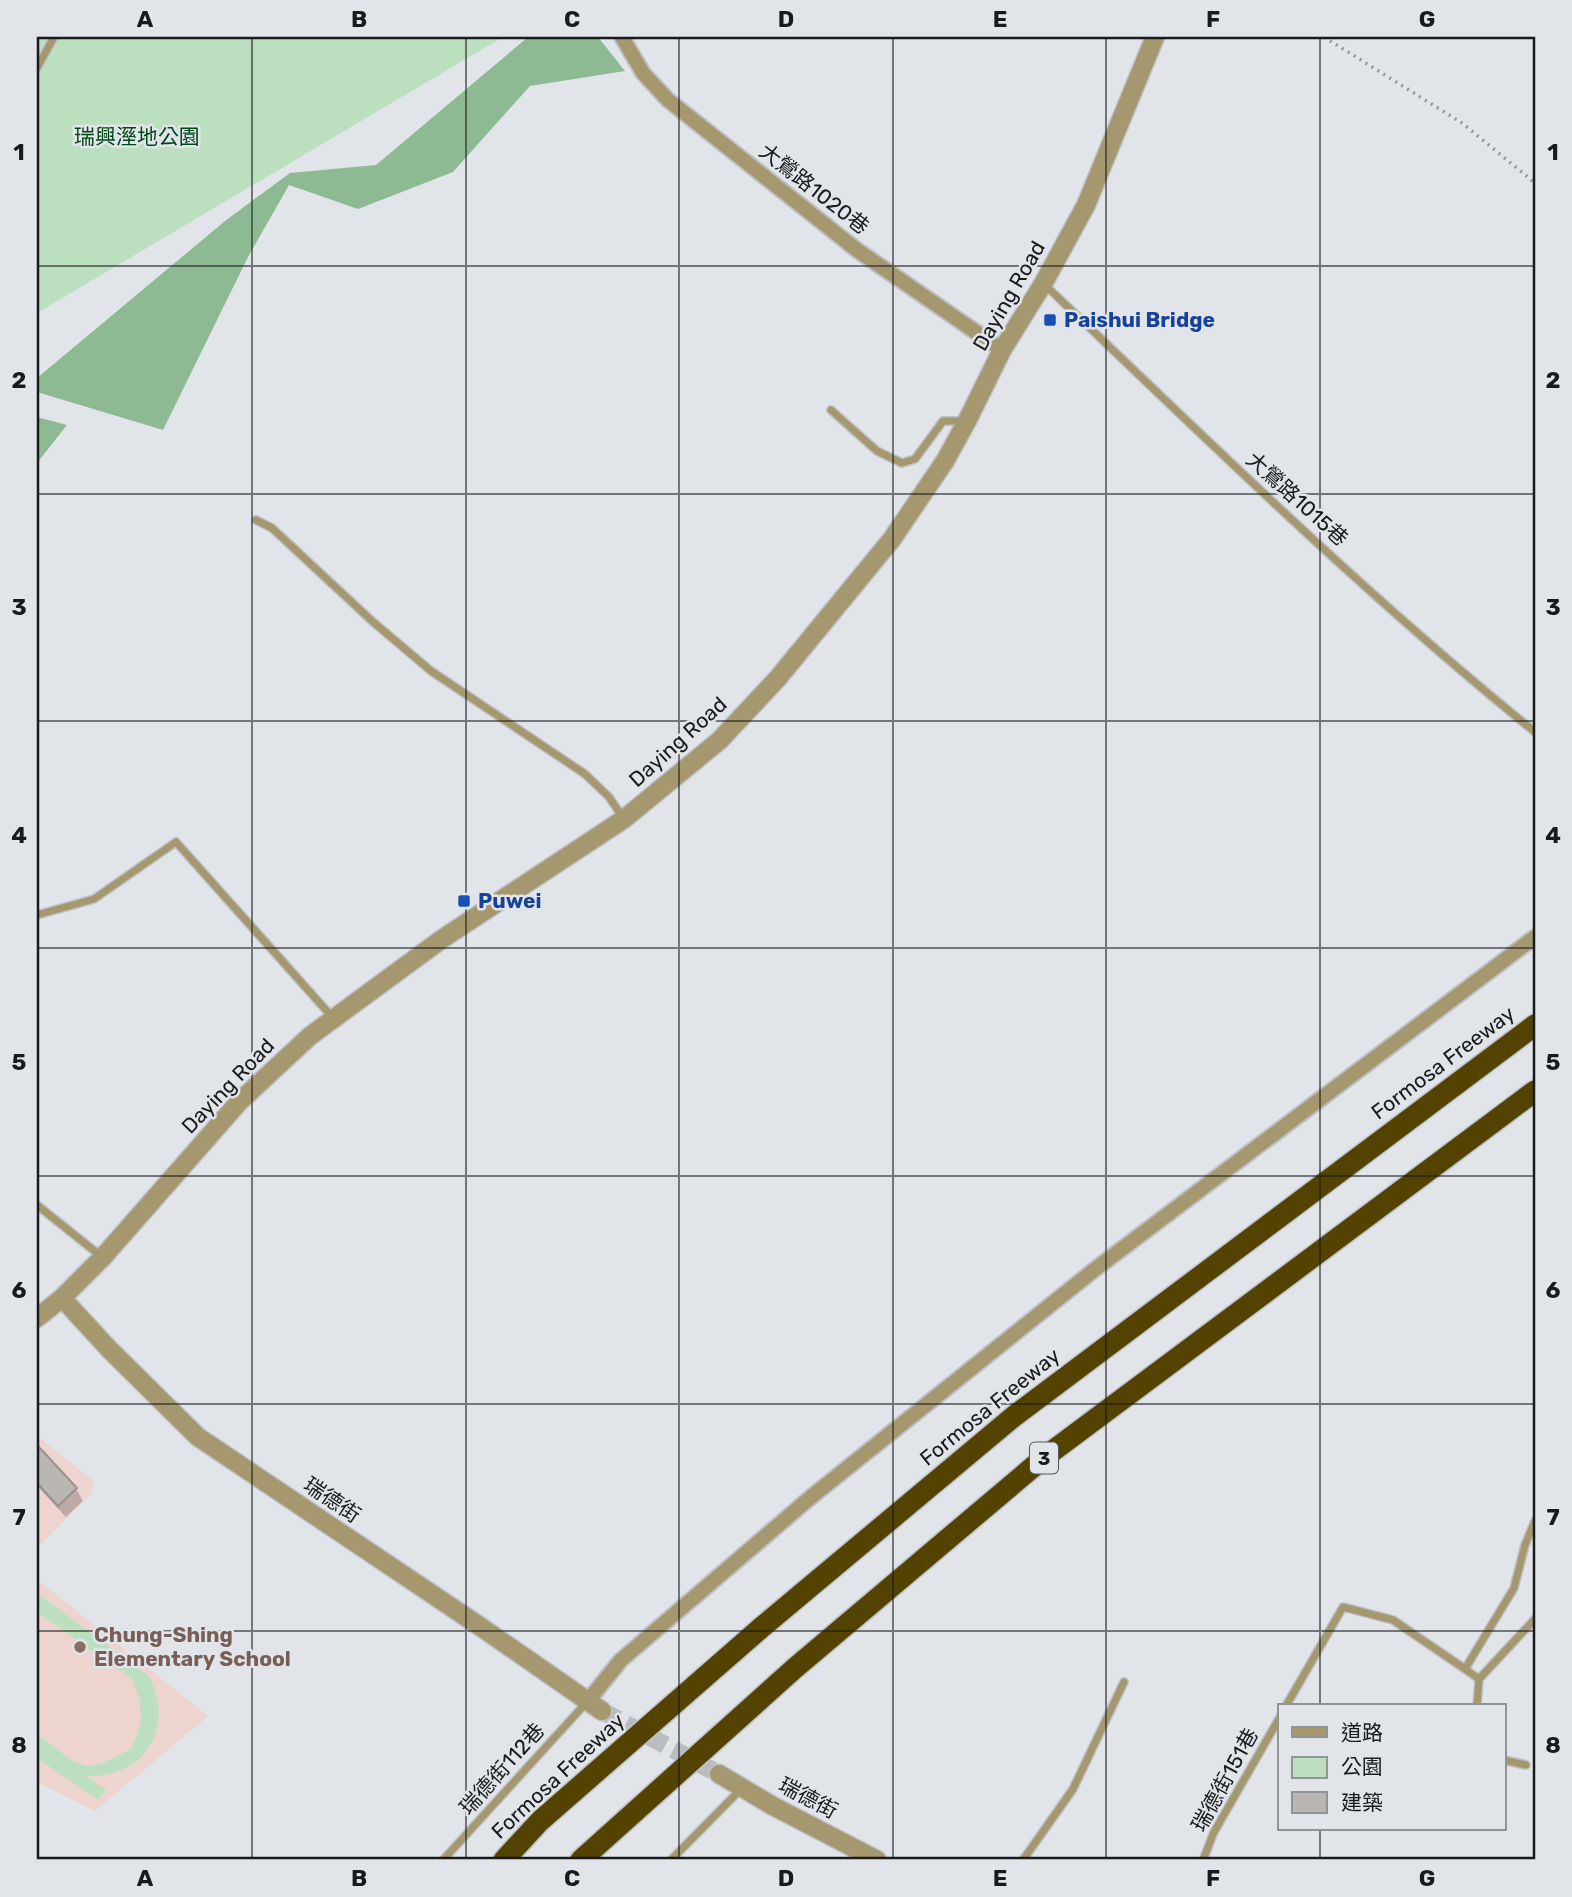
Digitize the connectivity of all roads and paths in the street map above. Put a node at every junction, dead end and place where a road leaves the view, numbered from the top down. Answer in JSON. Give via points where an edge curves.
{"nodes":[{"id":1,"x":54,"y":37,"type":"edge"},
{"id":2,"x":622,"y":37,"type":"edge"},
{"id":3,"x":1155,"y":37,"type":"edge"},
{"id":4,"x":1324,"y":37,"type":"edge"},
{"id":5,"x":37,"y":68,"type":"edge"},
{"id":6,"x":1535,"y":183,"type":"edge"},
{"id":7,"x":1043,"y":284,"type":"junction"},
{"id":8,"x":1002,"y":351,"type":"junction"},
{"id":9,"x":831,"y":410,"type":"dead end"},
{"id":10,"x":967,"y":421,"type":"junction"},
{"id":11,"x":256,"y":520,"type":"dead end"},
{"id":12,"x":1535,"y":732,"type":"edge"},
{"id":13,"x":624,"y":819,"type":"junction"},
{"id":14,"x":37,"y":915,"type":"edge"},
{"id":15,"x":1535,"y":937,"type":"edge"},
{"id":16,"x":335,"y":1019,"type":"junction"},
{"id":17,"x":1535,"y":1025,"type":"edge"},
{"id":18,"x":1535,"y":1091,"type":"edge"},
{"id":19,"x":37,"y":1205,"type":"edge"},
{"id":20,"x":103,"y":1257,"type":"junction"},
{"id":21,"x":62,"y":1298,"type":"junction"},
{"id":22,"x":37,"y":1318,"type":"edge"},
{"id":23,"x":1535,"y":1521,"type":"edge"},
{"id":24,"x":1535,"y":1619,"type":"edge"},
{"id":25,"x":1465,"y":1670,"type":"junction"},
{"id":26,"x":1479,"y":1679,"type":"junction"},
{"id":27,"x":1124,"y":1682,"type":"dead end"},
{"id":28,"x":1287,"y":1704,"type":"edge"},
{"id":29,"x":1477,"y":1704,"type":"edge"},
{"id":30,"x":595,"y":1706,"type":"junction"},
{"id":31,"x":1278,"y":1720,"type":"edge"},
{"id":32,"x":1506,"y":1760,"type":"edge"},
{"id":33,"x":1526,"y":1765,"type":"dead end"},
{"id":34,"x":719,"y":1774,"type":"tunnel mouth"},
{"id":35,"x":742,"y":1788,"type":"junction"},
{"id":36,"x":443,"y":1860,"type":"edge"},
{"id":37,"x":504,"y":1860,"type":"edge"},
{"id":38,"x":581,"y":1860,"type":"edge"},
{"id":39,"x":671,"y":1860,"type":"edge"},
{"id":40,"x":877,"y":1860,"type":"edge"},
{"id":41,"x":1023,"y":1860,"type":"edge"},
{"id":42,"x":1203,"y":1860,"type":"edge"}],
"edges":[{"from":1,"to":5,"type":"lane"},
{"from":2,"to":8,"type":"street","name":"大鶯路1020巷","via":[[643,73],[668,100],[857,250]]},
{"from":3,"to":7,"type":"street","name":"Daying Road","via":[[1086,205]]},
{"from":4,"to":6,"type":"path","via":[[1462,123]]},
{"from":7,"to":8,"type":"street","name":"Daying Road"},
{"from":7,"to":12,"type":"lane","name":"大鶯路1015巷","via":[[1452,664]]},
{"from":8,"to":10,"type":"street","name":"Daying Road"},
{"from":9,"to":10,"type":"lane","via":[[877,451],[902,463],[915,459],[943,421]]},
{"from":10,"to":13,"type":"street","name":"Daying Road","via":[[892,539],[778,678],[720,740]]},
{"from":11,"to":13,"type":"lane","via":[[272,528],[430,671],[586,774]]},
{"from":13,"to":16,"type":"street","name":"Daying Road","via":[[442,939]]},
{"from":14,"to":16,"type":"lane","via":[[94,899],[176,842]]},
{"from":15,"to":30,"type":"street","via":[[1104,1262],[844,1471],[621,1660]]},
{"from":16,"to":20,"type":"street","name":"Daying Road","via":[[239,1102]]},
{"from":17,"to":37,"type":"highway","name":"Formosa Freeway","number":"3","via":[[1013,1417],[762,1626],[540,1821]]},
{"from":18,"to":38,"type":"highway","number":"3","via":[[1046,1456],[795,1668]]},
{"from":19,"to":20,"type":"lane"},
{"from":20,"to":21,"type":"street","name":"Daying Road"},
{"from":21,"to":22,"type":"street","name":"Daying Road"},
{"from":21,"to":30,"type":"street","name":"瑞德街","via":[[198,1437]]},
{"from":23,"to":25,"type":"lane","via":[[1514,1588]]},
{"from":24,"to":26,"type":"lane"},
{"from":25,"to":26,"type":"lane"},
{"from":25,"to":28,"type":"lane","via":[[1393,1620],[1343,1607]]},
{"from":26,"to":29,"type":"lane"},
{"from":27,"to":41,"type":"lane","via":[[1073,1789]]},
{"from":30,"to":36,"type":"lane","name":"瑞德街112巷"},
{"from":31,"to":42,"type":"lane","name":"瑞德街151巷","via":[[1214,1832]]},
{"from":32,"to":33,"type":"lane"},
{"from":34,"to":35,"type":"street","name":"瑞德街"},
{"from":35,"to":39,"type":"lane"},
{"from":35,"to":40,"type":"street","name":"瑞德街"}]}
